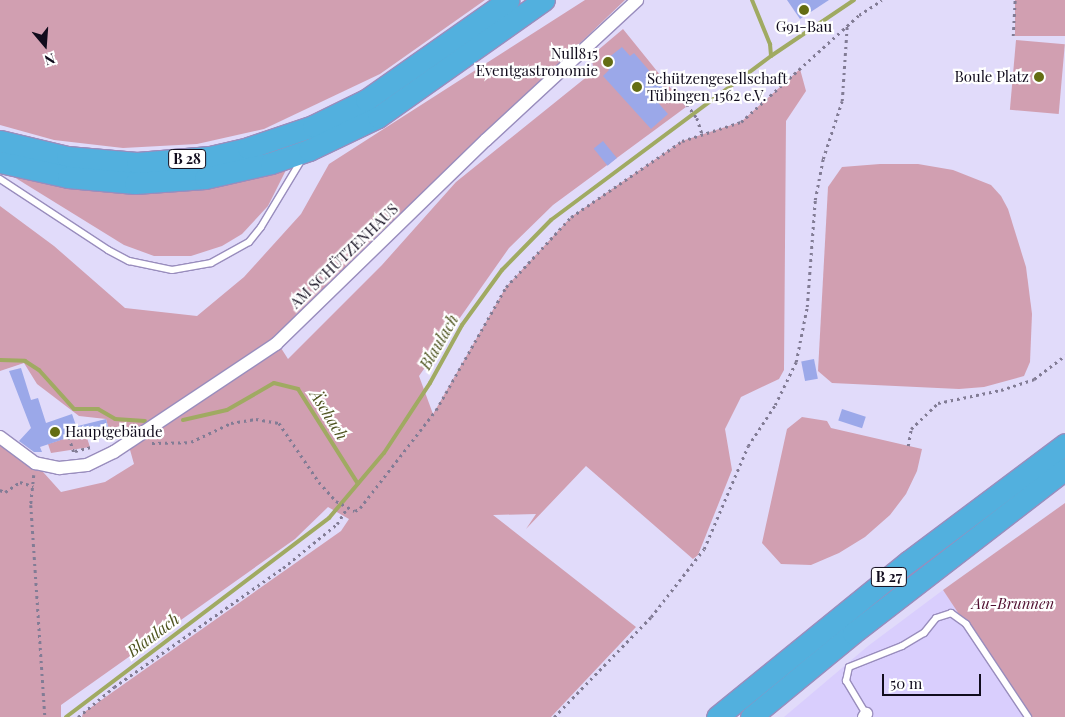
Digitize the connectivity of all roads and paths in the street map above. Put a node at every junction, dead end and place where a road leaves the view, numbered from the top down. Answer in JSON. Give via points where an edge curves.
{"nodes":[{"id":1,"x":509,"y":0,"type":"edge"},
{"id":2,"x":544,"y":0,"type":"edge"},
{"id":3,"x":637,"y":0,"type":"edge"},
{"id":4,"x":882,"y":0,"type":"edge"},
{"id":5,"x":1015,"y":0,"type":"edge"},
{"id":6,"x":847,"y":26,"type":"junction"},
{"id":7,"x":1013,"y":36,"type":"dead end"},
{"id":8,"x":668,"y":78,"type":"dead end"},
{"id":9,"x":702,"y":133,"type":"junction"},
{"id":10,"x":0,"y":141,"type":"edge"},
{"id":11,"x":309,"y":150,"type":"junction"},
{"id":12,"x":0,"y":162,"type":"edge"},
{"id":13,"x":0,"y":178,"type":"edge"},
{"id":14,"x":1065,"y":356,"type":"edge"},
{"id":15,"x":0,"y":437,"type":"edge"},
{"id":16,"x":69,"y":437,"type":"dead end"},
{"id":17,"x":1065,"y":444,"type":"edge"},
{"id":18,"x":144,"y":445,"type":"dead end"},
{"id":19,"x":95,"y":446,"type":"dead end"},
{"id":20,"x":908,"y":446,"type":"dead end"},
{"id":21,"x":35,"y":463,"type":"junction"},
{"id":22,"x":1065,"y":469,"type":"edge"},
{"id":23,"x":33,"y":486,"type":"junction"},
{"id":24,"x":0,"y":490,"type":"edge"},
{"id":25,"x":347,"y":508,"type":"junction"},
{"id":26,"x":865,"y":716,"type":"edge"},
{"id":27,"x":45,"y":717,"type":"edge"},
{"id":28,"x":78,"y":717,"type":"edge"},
{"id":29,"x":554,"y":717,"type":"edge"},
{"id":30,"x":717,"y":717,"type":"edge"},
{"id":31,"x":751,"y":717,"type":"edge"},
{"id":32,"x":1028,"y":717,"type":"edge"}],
"edges":[{"from":1,"to":10,"type":"highway","number":"B 28","via":[[366,100],[313,126],[248,148],[210,157],[137,162],[67,157]]},
{"from":2,"to":11,"type":"highway","number":"B 28","via":[[398,104]]},
{"from":3,"to":21,"type":"street","name":"AM SCHÜTZENHAUS","via":[[486,140],[276,344],[101,460],[59,468]]},
{"from":4,"to":6,"type":"path"},
{"from":5,"to":7,"type":"path"},
{"from":6,"to":9,"type":"path","via":[[741,122]]},
{"from":6,"to":29,"type":"path","via":[[842,101],[823,159],[815,200],[807,307],[796,362],[775,405],[744,453],[704,549],[651,617]]},
{"from":8,"to":9,"type":"path","via":[[697,118]]},
{"from":9,"to":25,"type":"path","via":[[682,141],[571,217],[506,287],[436,410],[421,430],[360,508],[355,511]]},
{"from":11,"to":12,"type":"highway","number":"B 28","via":[[239,171],[170,182],[135,183],[68,177]]},
{"from":11,"to":13,"type":"lane","via":[[261,227],[248,242],[232,254],[192,268],[172,270],[130,261],[86,236]]},
{"from":14,"to":20,"type":"path","via":[[1034,379],[938,403],[911,429]]},
{"from":15,"to":21,"type":"street"},
{"from":16,"to":19,"type":"path","via":[[74,451]]},
{"from":17,"to":30,"type":"highway","number":"B 27","via":[[901,567]]},
{"from":18,"to":25,"type":"path","via":[[159,441],[192,442],[230,423],[256,419],[279,423],[319,482]]},
{"from":21,"to":23,"type":"path"},
{"from":22,"to":31,"type":"highway","number":"B 27","via":[[853,632]]},
{"from":23,"to":24,"type":"path","via":[[20,482],[5,492]]},
{"from":23,"to":27,"type":"path","via":[[31,505]]},
{"from":25,"to":28,"type":"path","via":[[337,524],[283,568],[114,687]]},
{"from":26,"to":32,"type":"lane","via":[[846,681],[849,667],[898,649],[924,633],[936,618],[952,613],[966,624]]}]}
